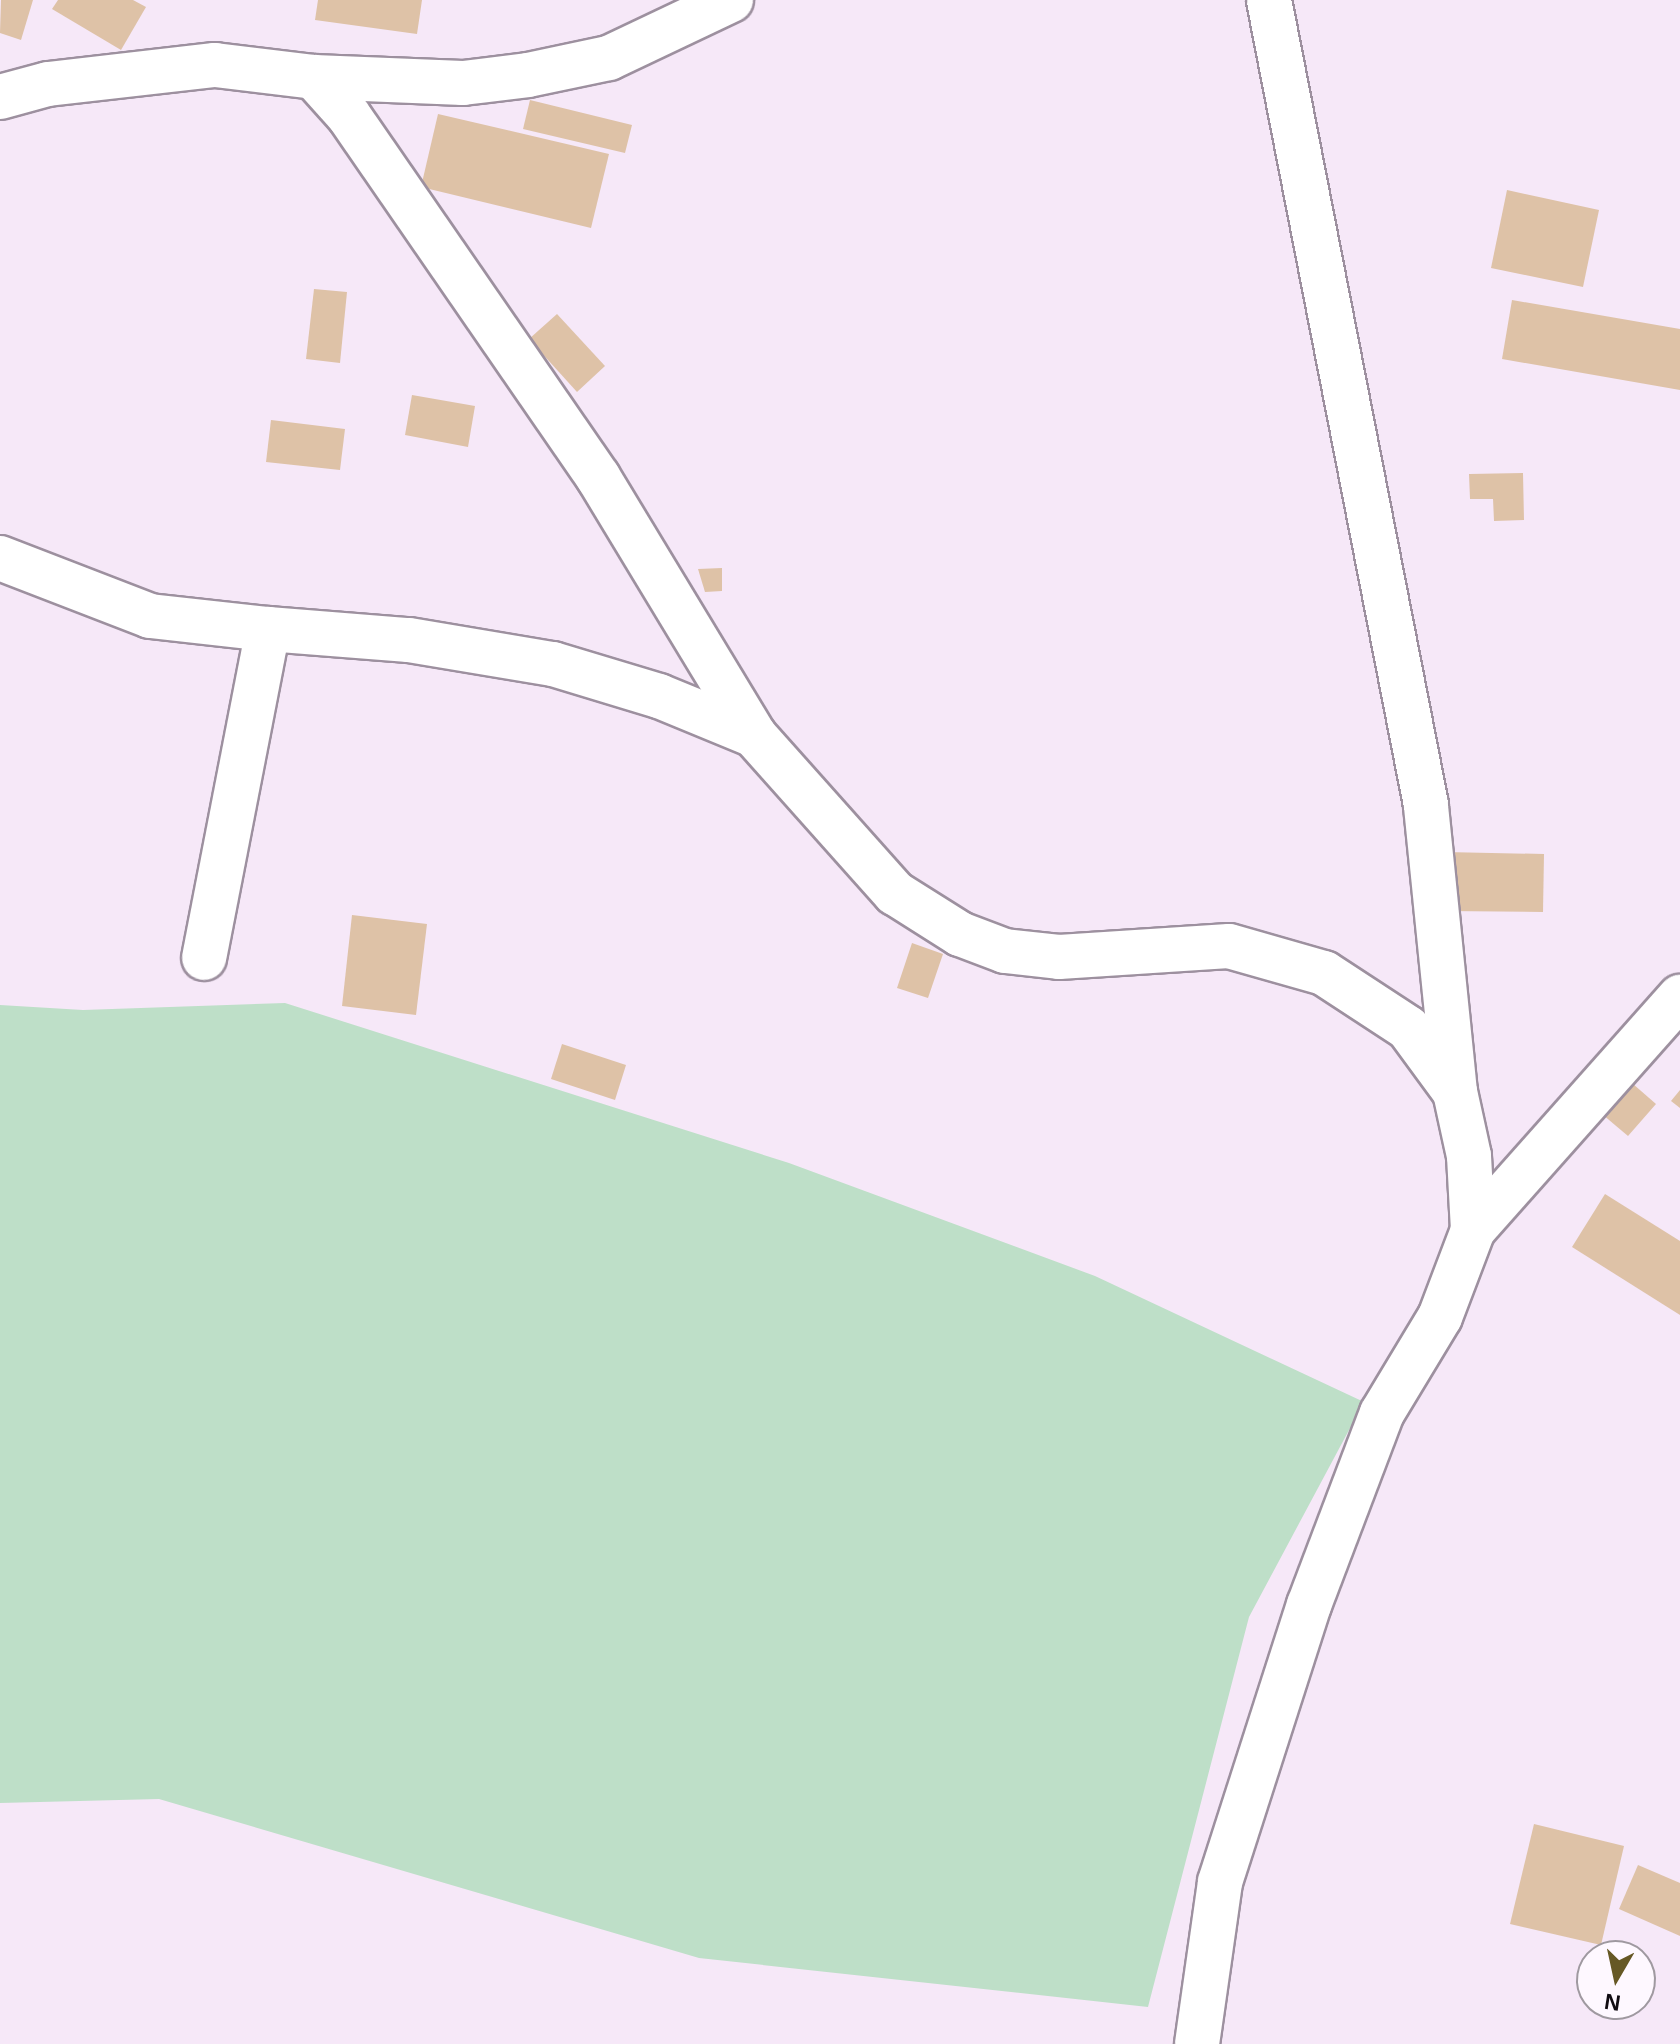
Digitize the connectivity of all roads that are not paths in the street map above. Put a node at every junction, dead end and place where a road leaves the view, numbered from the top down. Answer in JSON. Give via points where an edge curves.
{"nodes":[{"id":1,"x":731,"y":0,"type":"edge"},
{"id":2,"x":1269,"y":0,"type":"edge"},
{"id":3,"x":314,"y":77,"type":"junction"},
{"id":4,"x":0,"y":97,"type":"edge"},
{"id":5,"x":0,"y":558,"type":"edge"},
{"id":6,"x":268,"y":629,"type":"junction"},
{"id":7,"x":754,"y":735,"type":"junction"},
{"id":8,"x":204,"y":958,"type":"dead end"},
{"id":9,"x":1680,"y":997,"type":"edge"},
{"id":10,"x":1455,"y":1092,"type":"junction"},
{"id":11,"x":1473,"y":1230,"type":"junction"},
{"id":12,"x":1197,"y":2044,"type":"edge"}],
"edges":[{"from":1,"to":3,"type":"street","via":[[609,58],[528,75],[463,83]]},
{"from":2,"to":10,"type":"street","via":[[1426,805]]},
{"from":3,"to":4,"type":"street","via":[[215,65],[48,84]]},
{"from":3,"to":7,"type":"street","via":[[349,116],[598,477]]},
{"from":5,"to":6,"type":"street","via":[[150,616]]},
{"from":6,"to":7,"type":"street","via":[[409,640],[553,664],[659,696]]},
{"from":6,"to":8,"type":"street"},
{"from":7,"to":10,"type":"street","via":[[895,893],[960,934],[1005,951],[1059,957],[1229,946],[1324,973],[1408,1028]]},
{"from":9,"to":11,"type":"street"},
{"from":10,"to":11,"type":"street","via":[[1469,1156]]},
{"from":11,"to":12,"type":"street","via":[[1440,1317],[1382,1413],[1309,1605],[1220,1882]]}]}
